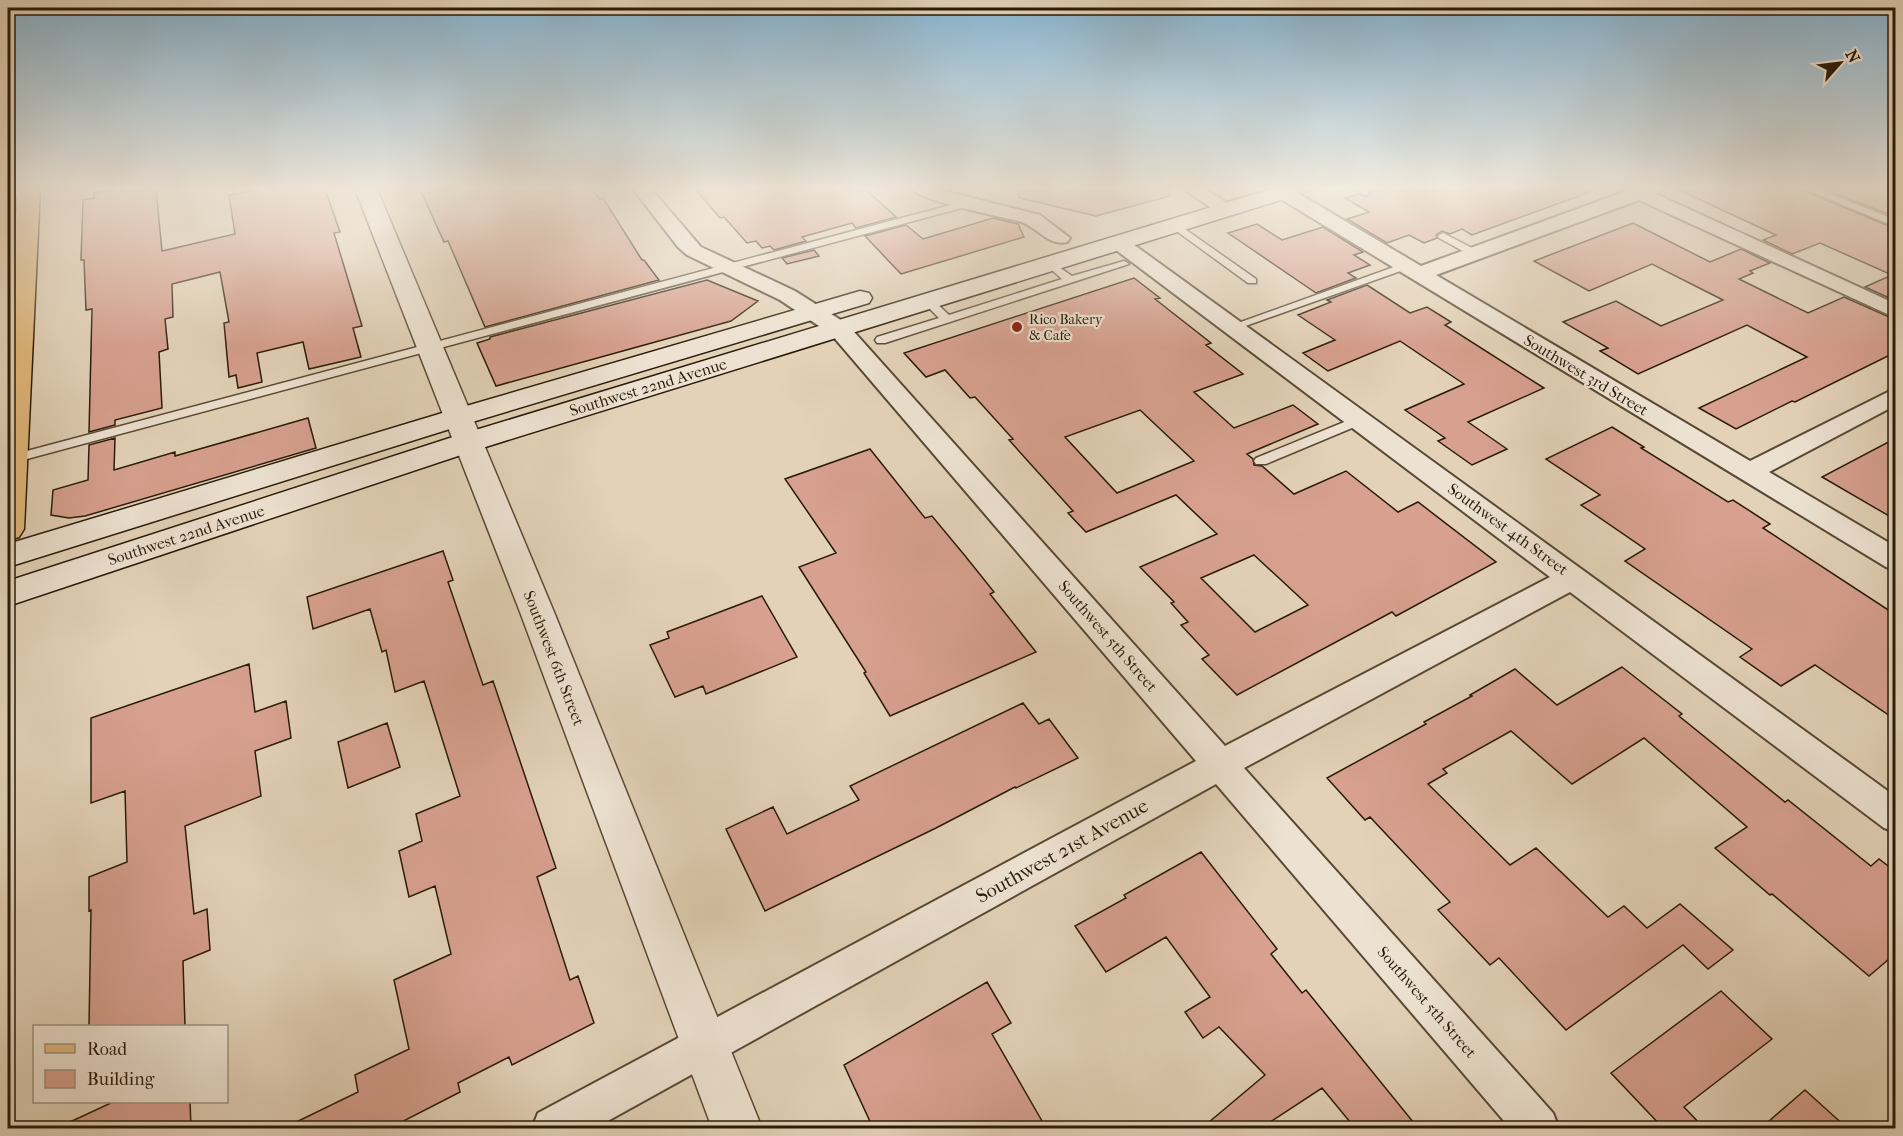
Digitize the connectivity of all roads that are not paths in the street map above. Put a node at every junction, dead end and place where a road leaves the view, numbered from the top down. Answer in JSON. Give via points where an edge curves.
{"nodes":[{"id":1,"x":25,"y":242,"type":"edge"},
{"id":2,"x":387,"y":242,"type":"edge"},
{"id":3,"x":684,"y":242,"type":"edge"},
{"id":4,"x":821,"y":242,"type":"edge"},
{"id":5,"x":1049,"y":242,"type":"edge"},
{"id":6,"x":1142,"y":242,"type":"edge"},
{"id":7,"x":1198,"y":242,"type":"edge"},
{"id":8,"x":1367,"y":242,"type":"edge"},
{"id":9,"x":1454,"y":242,"type":"edge"},
{"id":10,"x":1504,"y":242,"type":"edge"},
{"id":11,"x":1751,"y":242,"type":"edge"},
{"id":12,"x":1121,"y":253,"type":"junction"},
{"id":13,"x":1474,"y":253,"type":"junction"},
{"id":14,"x":1050,"y":264,"type":"junction"},
{"id":15,"x":726,"y":267,"type":"junction"},
{"id":16,"x":1411,"y":270,"type":"junction"},
{"id":17,"x":1070,"y":280,"type":"junction"},
{"id":18,"x":1252,"y":281,"type":"dead end"},
{"id":19,"x":928,"y":301,"type":"junction"},
{"id":20,"x":1896,"y":312,"type":"edge"},
{"id":21,"x":828,"y":320,"type":"junction"},
{"id":22,"x":947,"y":320,"type":"junction"},
{"id":23,"x":1233,"y":327,"type":"junction"},
{"id":24,"x":882,"y":340,"type":"dead end"},
{"id":25,"x":429,"y":348,"type":"junction"},
{"id":26,"x":1896,"y":395,"type":"edge"},
{"id":27,"x":1359,"y":420,"type":"junction"},
{"id":28,"x":464,"y":430,"type":"junction"},
{"id":29,"x":1261,"y":461,"type":"dead end"},
{"id":30,"x":10,"y":463,"type":"edge"},
{"id":31,"x":1749,"y":472,"type":"junction"},
{"id":32,"x":8,"y":529,"type":"edge"},
{"id":33,"x":8,"y":556,"type":"edge"},
{"id":34,"x":1896,"y":560,"type":"edge"},
{"id":35,"x":1573,"y":577,"type":"junction"},
{"id":36,"x":8,"y":594,"type":"edge"},
{"id":37,"x":1221,"y":764,"type":"junction"},
{"id":38,"x":1896,"y":817,"type":"edge"},
{"id":39,"x":705,"y":1047,"type":"junction"},
{"id":40,"x":553,"y":1128,"type":"edge"},
{"id":41,"x":738,"y":1128,"type":"edge"},
{"id":42,"x":1538,"y":1128,"type":"edge"}],
"edges":[{"from":1,"to":30,"type":"main road"},
{"from":2,"to":25,"type":"main road","name":"Southwest 6th Street"},
{"from":3,"to":15,"type":"street","name":"Southwest 5th Street"},
{"from":4,"to":15,"type":"lane"},
{"from":5,"to":21,"type":"main road","name":"Southwest 22nd Avenue"},
{"from":6,"to":12,"type":"main road","name":"Southwest 22nd Avenue"},
{"from":7,"to":18,"type":"lane"},
{"from":8,"to":16,"type":"street","name":"Southwest 3rd Street"},
{"from":9,"to":13,"type":"lane"},
{"from":10,"to":13,"type":"street"},
{"from":11,"to":20,"type":"street"},
{"from":12,"to":14,"type":"main road","name":"Southwest 22nd Avenue"},
{"from":12,"to":17,"type":"lane"},
{"from":12,"to":23,"type":"street","name":"Southwest 4th Street"},
{"from":13,"to":16,"type":"street"},
{"from":14,"to":17,"type":"lane"},
{"from":14,"to":19,"type":"main road","name":"Southwest 22nd Avenue"},
{"from":15,"to":21,"type":"street","name":"Southwest 5th Street"},
{"from":15,"to":25,"type":"lane"},
{"from":16,"to":23,"type":"lane"},
{"from":16,"to":31,"type":"street","name":"Southwest 3rd Street"},
{"from":17,"to":22,"type":"lane"},
{"from":19,"to":21,"type":"main road","name":"Southwest 22nd Avenue"},
{"from":19,"to":22,"type":"lane"},
{"from":21,"to":28,"type":"main road","name":"Southwest 22nd Avenue"},
{"from":21,"to":37,"type":"street","name":"Southwest 5th Street"},
{"from":22,"to":24,"type":"lane"},
{"from":23,"to":27,"type":"street","name":"Southwest 4th Street"},
{"from":25,"to":28,"type":"main road","name":"Southwest 6th Street"},
{"from":25,"to":30,"type":"lane"},
{"from":26,"to":31,"type":"street"},
{"from":27,"to":29,"type":"lane"},
{"from":27,"to":35,"type":"street","name":"Southwest 4th Street"},
{"from":28,"to":33,"type":"main road","name":"Southwest 22nd Avenue"},
{"from":28,"to":36,"type":"main road","name":"Southwest 22nd Avenue"},
{"from":28,"to":39,"type":"main road","name":"Southwest 6th Street"},
{"from":30,"to":32,"type":"main road"},
{"from":31,"to":34,"type":"street","name":"Southwest 3rd Street"},
{"from":35,"to":37,"type":"street","name":"Southwest 21st Avenue"},
{"from":35,"to":38,"type":"street","name":"Southwest 4th Street"},
{"from":37,"to":39,"type":"street","name":"Southwest 21st Avenue"},
{"from":37,"to":42,"type":"street","name":"Southwest 5th Street"},
{"from":39,"to":40,"type":"street","name":"Southwest 21st Avenue"},
{"from":39,"to":41,"type":"main road","name":"Southwest 6th Street"}]}
